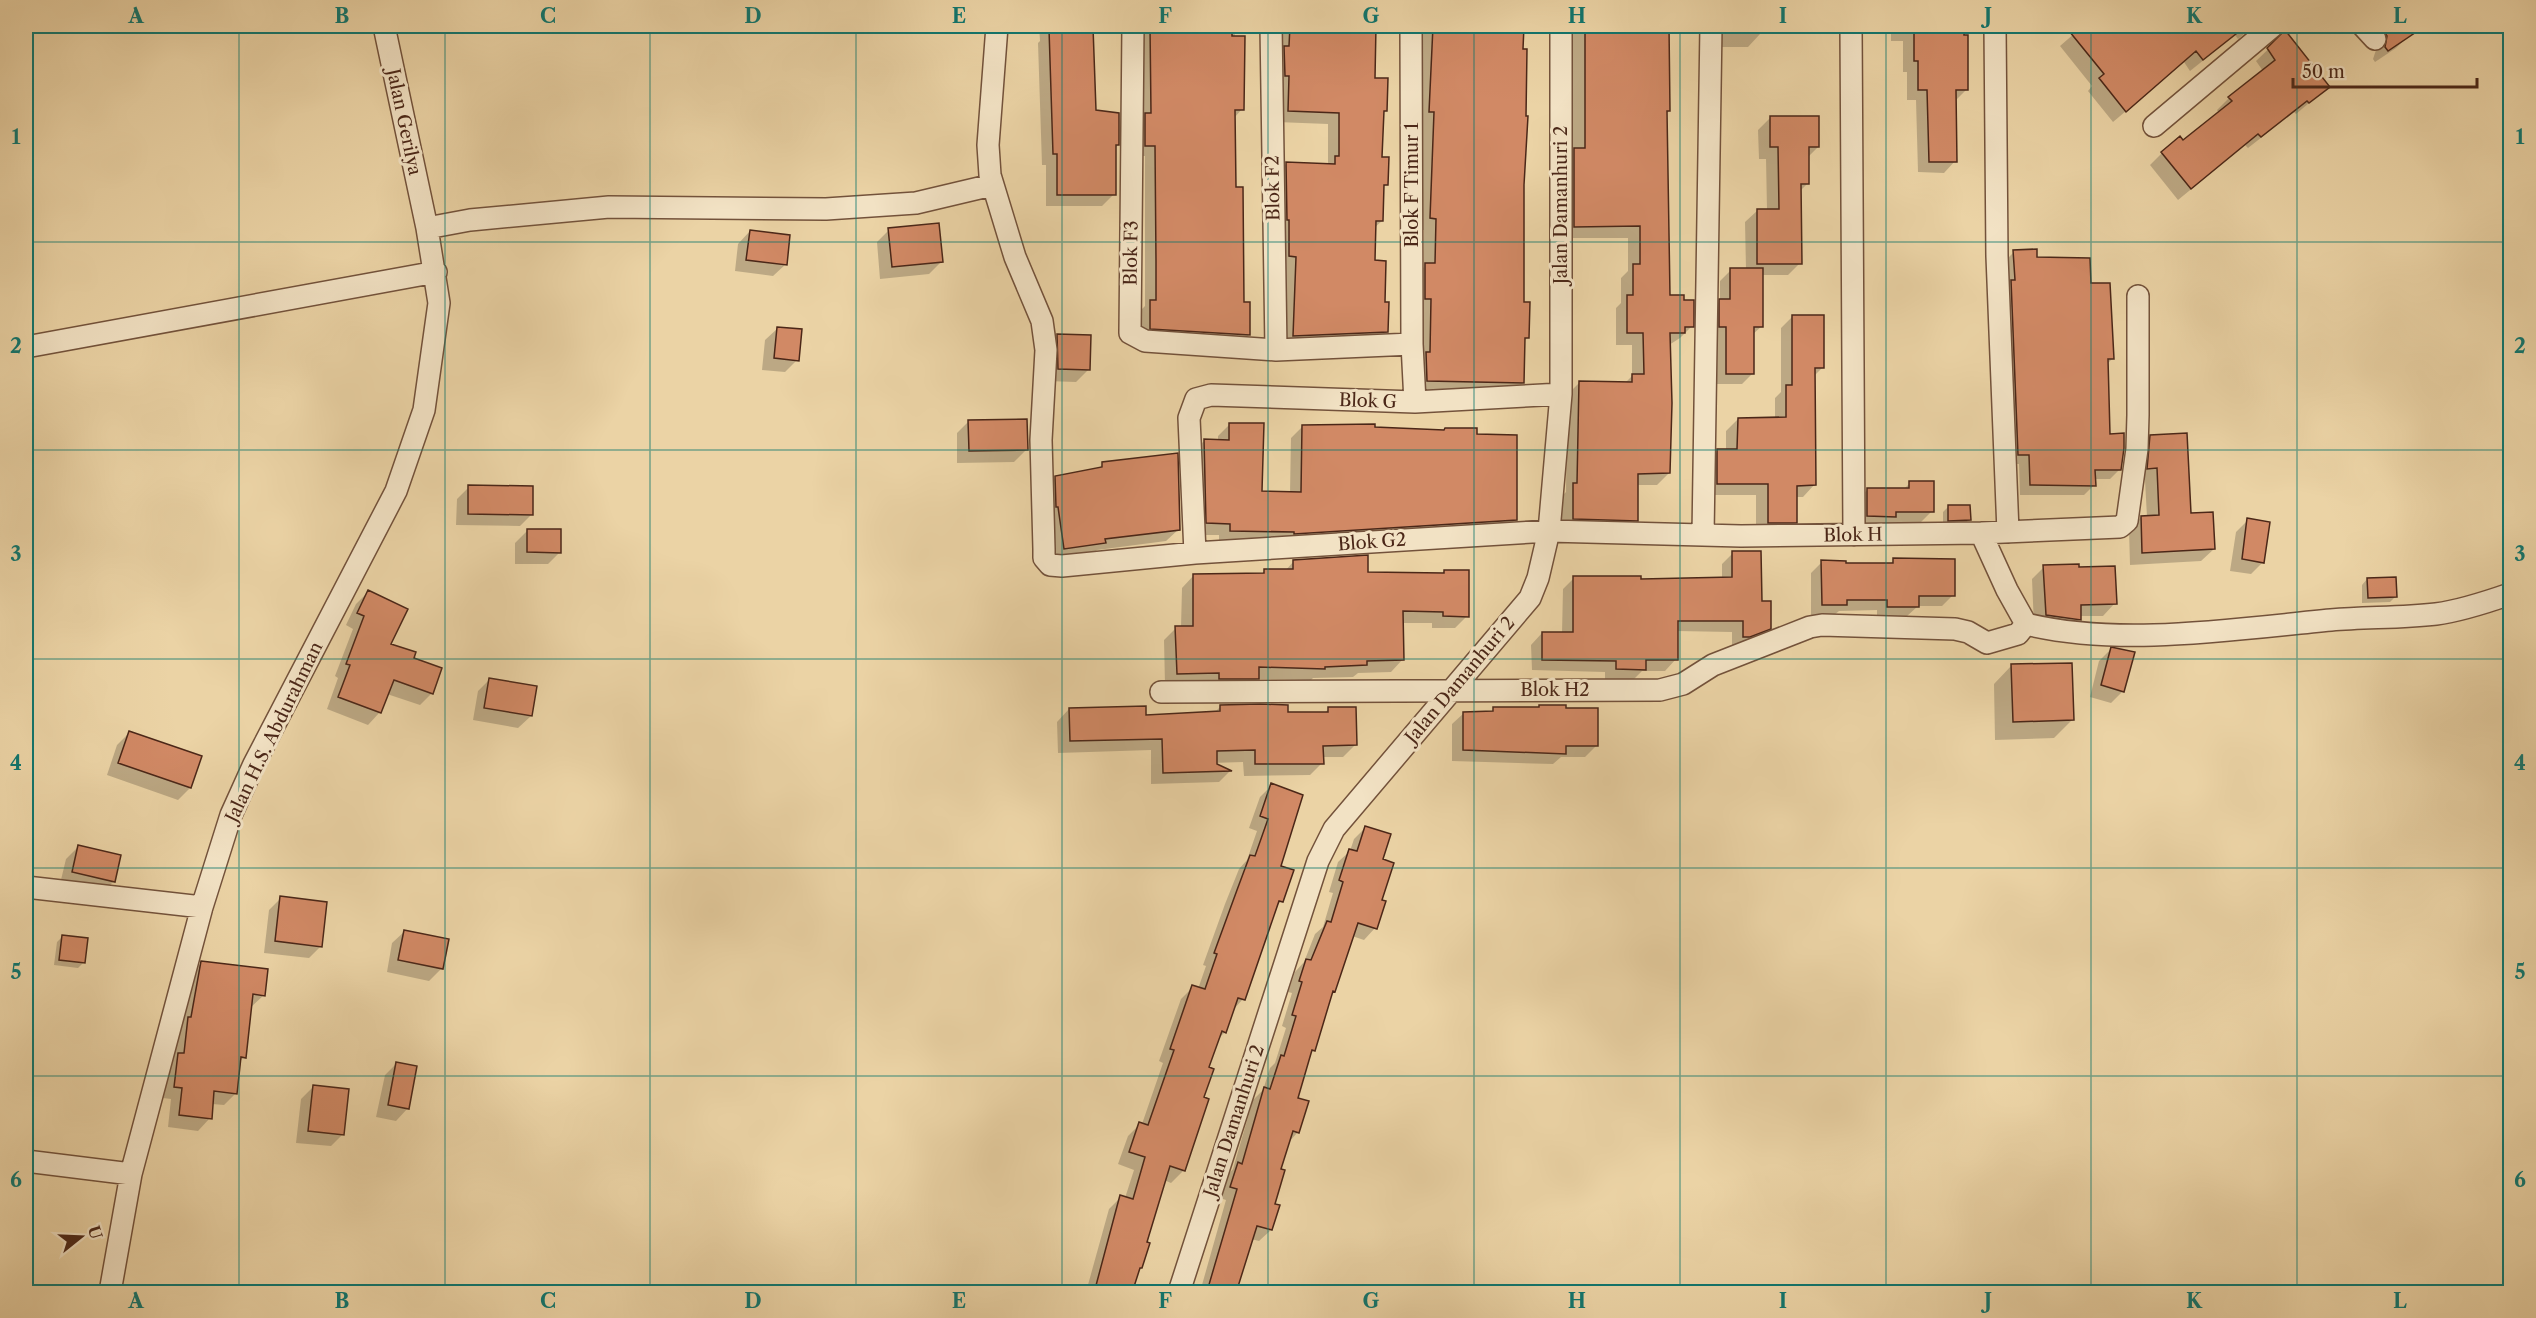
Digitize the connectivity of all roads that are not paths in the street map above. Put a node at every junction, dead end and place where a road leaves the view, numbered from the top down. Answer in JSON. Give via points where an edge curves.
{"nodes":[{"id":1,"x":384,"y":26,"type":"edge"},
{"id":2,"x":997,"y":26,"type":"edge"},
{"id":3,"x":1133,"y":26,"type":"edge"},
{"id":4,"x":1271,"y":26,"type":"edge"},
{"id":5,"x":1411,"y":26,"type":"edge"},
{"id":6,"x":1561,"y":26,"type":"edge"},
{"id":7,"x":1711,"y":26,"type":"edge"},
{"id":8,"x":1851,"y":26,"type":"edge"},
{"id":9,"x":1995,"y":26,"type":"edge"},
{"id":10,"x":2273,"y":26,"type":"edge"},
{"id":11,"x":2154,"y":126,"type":"dead end"},
{"id":12,"x":992,"y":185,"type":"junction"},
{"id":13,"x":426,"y":223,"type":"junction"},
{"id":14,"x":436,"y":272,"type":"junction"},
{"id":15,"x":2138,"y":296,"type":"dead end"},
{"id":16,"x":1412,"y":344,"type":"junction"},
{"id":17,"x":26,"y":347,"type":"edge"},
{"id":18,"x":1276,"y":350,"type":"junction"},
{"id":19,"x":1561,"y":394,"type":"junction"},
{"id":20,"x":1415,"y":402,"type":"junction"},
{"id":21,"x":1549,"y":531,"type":"junction"},
{"id":22,"x":2007,"y":532,"type":"junction"},
{"id":23,"x":1981,"y":533,"type":"junction"},
{"id":24,"x":1703,"y":535,"type":"junction"},
{"id":25,"x":1854,"y":535,"type":"junction"},
{"id":26,"x":1195,"y":553,"type":"junction"},
{"id":27,"x":2511,"y":594,"type":"edge"},
{"id":28,"x":2026,"y":624,"type":"junction"},
{"id":29,"x":1451,"y":691,"type":"junction"},
{"id":30,"x":1161,"y":692,"type":"dead end"},
{"id":31,"x":26,"y":886,"type":"edge"},
{"id":32,"x":202,"y":907,"type":"junction"},
{"id":33,"x":26,"y":1161,"type":"edge"},
{"id":34,"x":131,"y":1174,"type":"junction"},
{"id":35,"x":110,"y":1293,"type":"edge"},
{"id":36,"x":1179,"y":1293,"type":"edge"}],
"edges":[{"from":1,"to":13,"type":"street","name":"Jalan Gerilya"},
{"from":2,"to":12,"type":"street","via":[[988,145]]},
{"from":3,"to":18,"type":"street","name":"Blok F3","via":[[1130,333],[1145,341]]},
{"from":4,"to":18,"type":"street","name":"Blok F2"},
{"from":5,"to":16,"type":"street","name":"Blok F Timur 1"},
{"from":6,"to":19,"type":"street","name":"Jalan Damanhuri 2"},
{"from":7,"to":24,"type":"street"},
{"from":8,"to":25,"type":"street"},
{"from":9,"to":22,"type":"street","via":[[1997,256]]},
{"from":10,"to":11,"type":"street"},
{"from":12,"to":13,"type":"street","via":[[916,203],[826,209],[609,207]]},
{"from":12,"to":26,"type":"street","name":"Blok G2","via":[[1015,257],[1042,321],[1047,350],[1041,440],[1044,558],[1050,564],[1062,566]]},
{"from":13,"to":14,"type":"street","name":"Jalan H.S. Abdurahman"},
{"from":14,"to":17,"type":"street"},
{"from":14,"to":32,"type":"street","name":"Jalan H.S. Abdurahman","via":[[439,303],[424,410],[396,491],[254,764],[231,815]]},
{"from":15,"to":22,"type":"street","name":"Blok H","via":[[2138,415],[2127,521],[2120,527]]},
{"from":16,"to":18,"type":"street"},
{"from":16,"to":20,"type":"street","name":"Blok F Timur 1"},
{"from":19,"to":20,"type":"street","name":"Blok G"},
{"from":19,"to":21,"type":"street","name":"Jalan Damanhuri 2"},
{"from":20,"to":26,"type":"street","name":"Blok G","via":[[1211,395],[1196,399],[1190,418]]},
{"from":21,"to":24,"type":"street","name":"Blok H"},
{"from":21,"to":26,"type":"street","name":"Blok G2"},
{"from":21,"to":29,"type":"street","name":"Jalan Damanhuri 2","via":[[1530,598]]},
{"from":22,"to":23,"type":"street","name":"Blok H"},
{"from":23,"to":25,"type":"street","name":"Blok H"},
{"from":23,"to":28,"type":"street"},
{"from":24,"to":25,"type":"street","name":"Blok H"},
{"from":27,"to":28,"type":"street","via":[[2438,614],[2145,635]]},
{"from":28,"to":29,"type":"street","name":"Blok H2","via":[[2018,634],[1988,644],[1955,629],[1810,627],[1713,665],[1683,684],[1660,690]]},
{"from":29,"to":30,"type":"street","name":"Blok H2"},
{"from":29,"to":36,"type":"street","name":"Jalan Damanhuri 2","via":[[1334,829],[1318,861]]},
{"from":31,"to":32,"type":"street"},
{"from":32,"to":34,"type":"street","name":"Jalan H.S. Abdurahman"},
{"from":33,"to":34,"type":"street"},
{"from":34,"to":35,"type":"street","name":"Jalan H.S. Abdurahman"}]}
